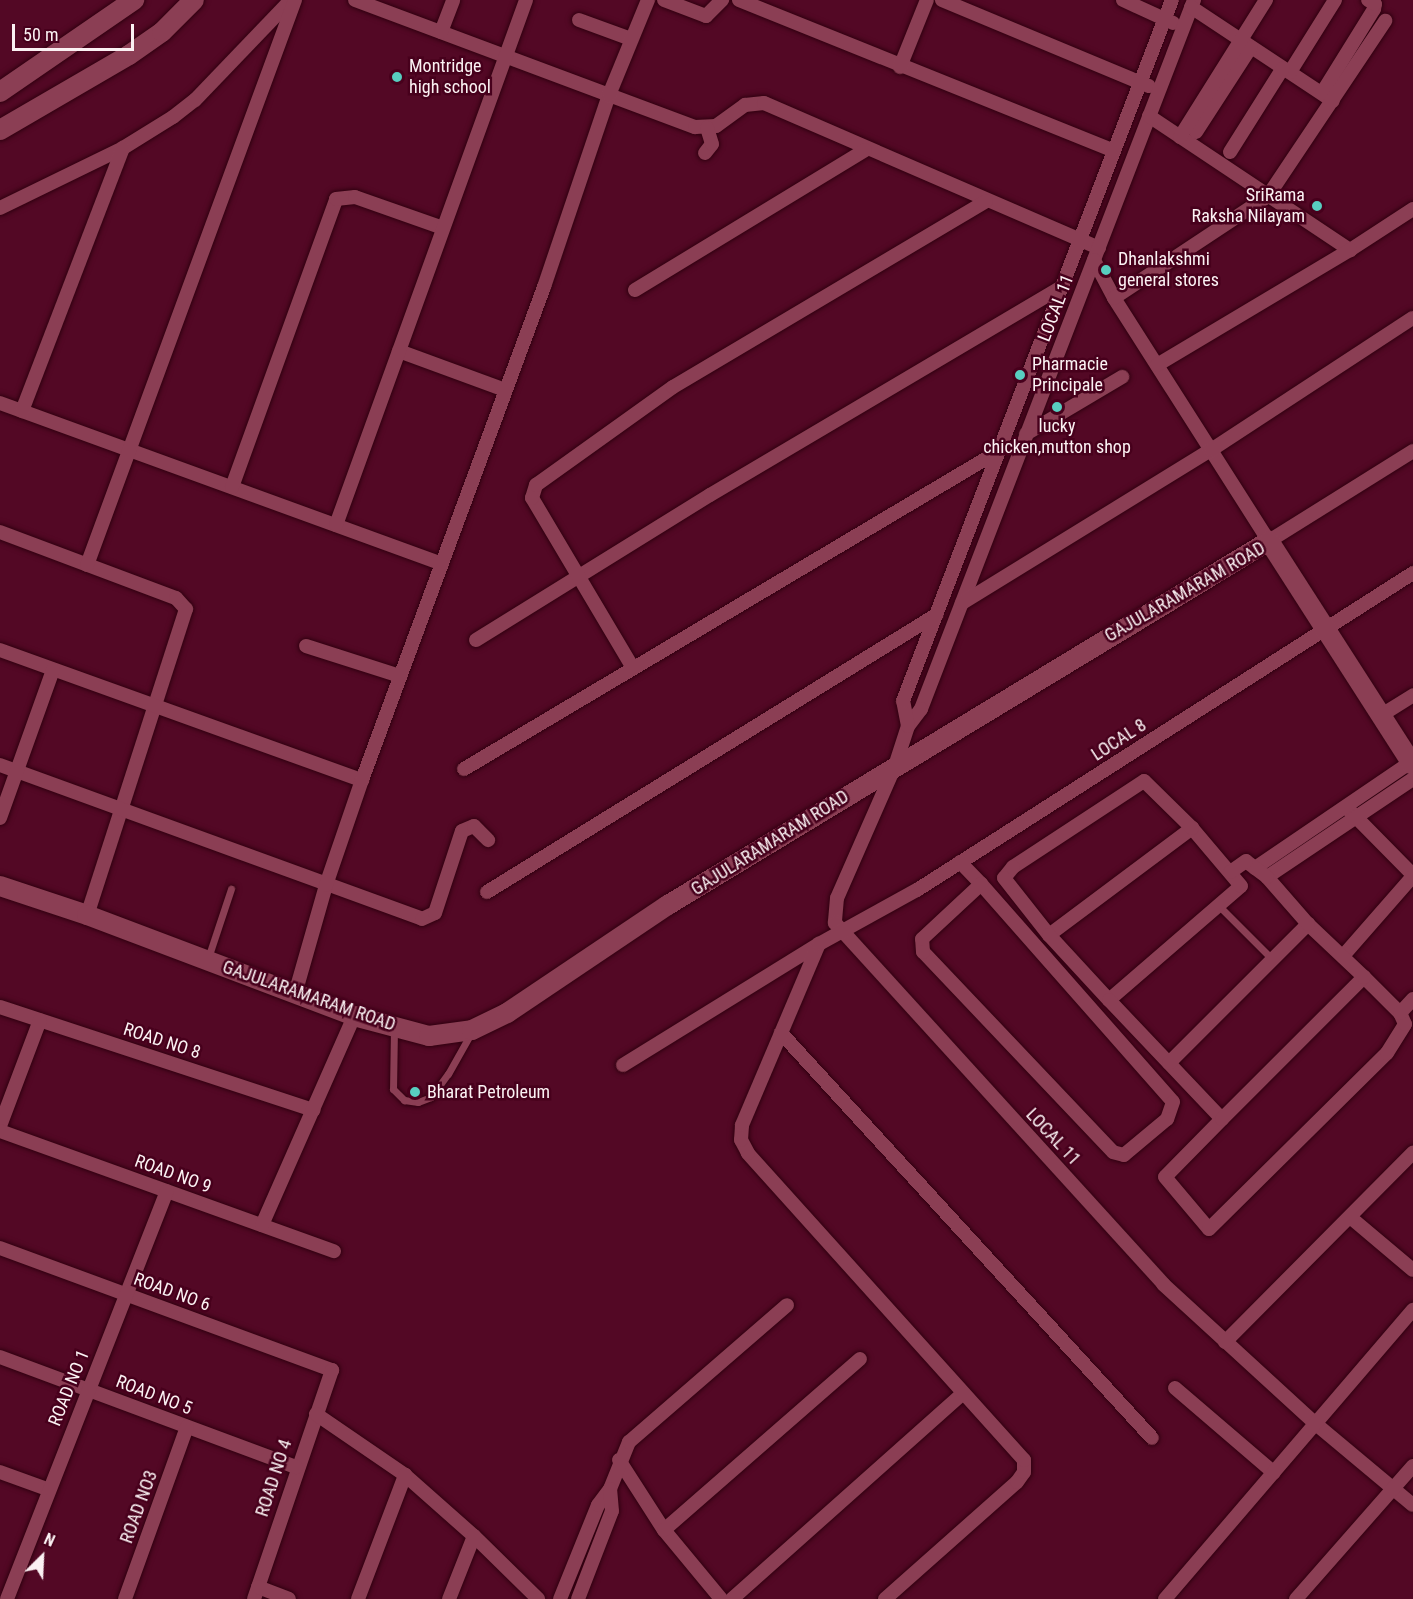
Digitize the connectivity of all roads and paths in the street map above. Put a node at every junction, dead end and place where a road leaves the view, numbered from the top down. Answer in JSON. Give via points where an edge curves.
{"nodes":[{"id":1,"x":134,"y":0,"type":"edge"},
{"id":2,"x":194,"y":0,"type":"edge"},
{"id":3,"x":293,"y":0,"type":"edge"},
{"id":4,"x":355,"y":0,"type":"edge"},
{"id":5,"x":453,"y":0,"type":"edge"},
{"id":6,"x":526,"y":0,"type":"edge"},
{"id":7,"x":648,"y":0,"type":"edge"},
{"id":8,"x":664,"y":0,"type":"edge"},
{"id":9,"x":722,"y":0,"type":"edge"},
{"id":10,"x":739,"y":0,"type":"edge"},
{"id":11,"x":927,"y":0,"type":"edge"},
{"id":12,"x":942,"y":0,"type":"edge"},
{"id":13,"x":1123,"y":0,"type":"edge"},
{"id":14,"x":1172,"y":0,"type":"edge"},
{"id":15,"x":1266,"y":0,"type":"edge"},
{"id":16,"x":1335,"y":0,"type":"edge"},
{"id":17,"x":1368,"y":0,"type":"edge"},
{"id":18,"x":1192,"y":4,"type":"edge"},
{"id":19,"x":1165,"y":19,"type":"junction"},
{"id":20,"x":579,"y":20,"type":"dead end"},
{"id":21,"x":1385,"y":21,"type":"dead end"},
{"id":22,"x":1183,"y":27,"type":"junction"},
{"id":23,"x":441,"y":32,"type":"junction"},
{"id":24,"x":631,"y":39,"type":"junction"},
{"id":25,"x":1246,"y":43,"type":"junction"},
{"id":26,"x":505,"y":56,"type":"junction"},
{"id":27,"x":900,"y":66,"type":"junction"},
{"id":28,"x":1286,"y":70,"type":"junction"},
{"id":29,"x":1140,"y":83,"type":"junction"},
{"id":30,"x":1159,"y":90,"type":"junction"},
{"id":31,"x":0,"y":93,"type":"edge"},
{"id":32,"x":609,"y":94,"type":"junction"},
{"id":33,"x":1327,"y":97,"type":"junction"},
{"id":34,"x":1149,"y":116,"type":"junction"},
{"id":35,"x":707,"y":128,"type":"junction"},
{"id":36,"x":0,"y":130,"type":"edge"},
{"id":37,"x":1196,"y":132,"type":"dead end"},
{"id":38,"x":1180,"y":137,"type":"junction"},
{"id":39,"x":123,"y":148,"type":"junction"},
{"id":40,"x":864,"y":150,"type":"junction"},
{"id":41,"x":1114,"y":151,"type":"junction"},
{"id":42,"x":705,"y":153,"type":"dead end"},
{"id":43,"x":1230,"y":153,"type":"dead end"},
{"id":44,"x":1268,"y":196,"type":"junction"},
{"id":45,"x":986,"y":201,"type":"junction"},
{"id":46,"x":0,"y":208,"type":"edge"},
{"id":47,"x":1413,"y":209,"type":"edge"},
{"id":48,"x":443,"y":228,"type":"junction"},
{"id":49,"x":1080,"y":240,"type":"junction"},
{"id":50,"x":1350,"y":250,"type":"junction"},
{"id":51,"x":1096,"y":254,"type":"junction"},
{"id":52,"x":1062,"y":287,"type":"junction"},
{"id":53,"x":635,"y":290,"type":"dead end"},
{"id":54,"x":1114,"y":298,"type":"junction"},
{"id":55,"x":1413,"y":318,"type":"edge"},
{"id":56,"x":399,"y":351,"type":"junction"},
{"id":57,"x":1157,"y":365,"type":"junction"},
{"id":58,"x":1122,"y":377,"type":"dead end"},
{"id":59,"x":505,"y":390,"type":"junction"},
{"id":60,"x":1021,"y":396,"type":"junction"},
{"id":61,"x":1039,"y":402,"type":"junction"},
{"id":62,"x":0,"y":403,"type":"edge"},
{"id":63,"x":22,"y":411,"type":"junction"},
{"id":64,"x":1026,"y":434,"type":"junction"},
{"id":65,"x":130,"y":450,"type":"junction"},
{"id":66,"x":1211,"y":450,"type":"junction"},
{"id":67,"x":999,"y":451,"type":"junction"},
{"id":68,"x":1413,"y":451,"type":"edge"},
{"id":69,"x":231,"y":487,"type":"junction"},
{"id":70,"x":336,"y":525,"type":"junction"},
{"id":71,"x":0,"y":532,"type":"edge"},
{"id":72,"x":1269,"y":540,"type":"junction"},
{"id":73,"x":442,"y":564,"type":"junction"},
{"id":74,"x":87,"y":565,"type":"junction"},
{"id":75,"x":956,"y":565,"type":"junction"},
{"id":76,"x":975,"y":571,"type":"junction"},
{"id":77,"x":1413,"y":573,"type":"edge"},
{"id":78,"x":580,"y":577,"type":"junction"},
{"id":79,"x":962,"y":603,"type":"junction"},
{"id":80,"x":936,"y":615,"type":"junction"},
{"id":81,"x":1328,"y":628,"type":"junction"},
{"id":82,"x":476,"y":640,"type":"dead end"},
{"id":83,"x":306,"y":646,"type":"dead end"},
{"id":84,"x":0,"y":650,"type":"edge"},
{"id":85,"x":633,"y":668,"type":"junction"},
{"id":86,"x":53,"y":670,"type":"junction"},
{"id":87,"x":400,"y":676,"type":"junction"},
{"id":88,"x":1413,"y":695,"type":"edge"},
{"id":89,"x":158,"y":707,"type":"junction"},
{"id":90,"x":1380,"y":716,"type":"junction"},
{"id":91,"x":908,"y":726,"type":"junction"},
{"id":92,"x":0,"y":765,"type":"edge"},
{"id":93,"x":895,"y":766,"type":"junction"},
{"id":94,"x":464,"y":769,"type":"dead end"},
{"id":95,"x":1412,"y":769,"type":"edge"},
{"id":96,"x":17,"y":771,"type":"junction"},
{"id":97,"x":362,"y":780,"type":"junction"},
{"id":98,"x":122,"y":811,"type":"junction"},
{"id":99,"x":1350,"y":812,"type":"junction"},
{"id":100,"x":0,"y":818,"type":"edge"},
{"id":101,"x":1192,"y":828,"type":"junction"},
{"id":102,"x":488,"y":840,"type":"dead end"},
{"id":103,"x":960,"y":862,"type":"junction"},
{"id":104,"x":1255,"y":868,"type":"junction"},
{"id":105,"x":1230,"y":872,"type":"junction"},
{"id":106,"x":1413,"y":875,"type":"edge"},
{"id":107,"x":1267,"y":877,"type":"junction"},
{"id":108,"x":981,"y":884,"type":"junction"},
{"id":109,"x":326,"y":885,"type":"junction"},
{"id":110,"x":0,"y":886,"type":"edge"},
{"id":111,"x":231,"y":889,"type":"dead end"},
{"id":112,"x":488,"y":892,"type":"dead end"},
{"id":113,"x":1220,"y":907,"type":"junction"},
{"id":114,"x":87,"y":915,"type":"junction"},
{"id":115,"x":1308,"y":924,"type":"junction"},
{"id":116,"x":842,"y":933,"type":"junction"},
{"id":117,"x":1049,"y":935,"type":"junction"},
{"id":118,"x":819,"y":944,"type":"junction"},
{"id":119,"x":1343,"y":956,"type":"junction"},
{"id":120,"x":207,"y":960,"type":"junction"},
{"id":121,"x":1273,"y":960,"type":"junction"},
{"id":122,"x":1364,"y":977,"type":"junction"},
{"id":123,"x":295,"y":994,"type":"junction"},
{"id":124,"x":1413,"y":999,"type":"edge"},
{"id":125,"x":1109,"y":1000,"type":"junction"},
{"id":126,"x":0,"y":1006,"type":"edge"},
{"id":127,"x":1400,"y":1013,"type":"junction"},
{"id":128,"x":354,"y":1016,"type":"junction"},
{"id":129,"x":40,"y":1020,"type":"junction"},
{"id":130,"x":394,"y":1027,"type":"junction"},
{"id":131,"x":472,"y":1030,"type":"junction"},
{"id":132,"x":781,"y":1033,"type":"junction"},
{"id":133,"x":1169,"y":1062,"type":"junction"},
{"id":134,"x":623,"y":1065,"type":"dead end"},
{"id":135,"x":313,"y":1110,"type":"junction"},
{"id":136,"x":1222,"y":1119,"type":"junction"},
{"id":137,"x":0,"y":1126,"type":"edge"},
{"id":138,"x":0,"y":1131,"type":"edge"},
{"id":139,"x":1413,"y":1153,"type":"edge"},
{"id":140,"x":167,"y":1191,"type":"junction"},
{"id":141,"x":1350,"y":1217,"type":"junction"},
{"id":142,"x":262,"y":1226,"type":"junction"},
{"id":143,"x":0,"y":1248,"type":"edge"},
{"id":144,"x":334,"y":1251,"type":"dead end"},
{"id":145,"x":1413,"y":1270,"type":"edge"},
{"id":146,"x":126,"y":1294,"type":"junction"},
{"id":147,"x":787,"y":1305,"type":"dead end"},
{"id":148,"x":1413,"y":1310,"type":"edge"},
{"id":149,"x":1225,"y":1342,"type":"junction"},
{"id":150,"x":0,"y":1357,"type":"edge"},
{"id":151,"x":860,"y":1359,"type":"dead end"},
{"id":152,"x":332,"y":1370,"type":"joint"},
{"id":153,"x":1175,"y":1388,"type":"dead end"},
{"id":154,"x":88,"y":1390,"type":"junction"},
{"id":155,"x":962,"y":1394,"type":"junction"},
{"id":156,"x":316,"y":1413,"type":"junction"},
{"id":157,"x":1316,"y":1424,"type":"junction"},
{"id":158,"x":187,"y":1427,"type":"junction"},
{"id":159,"x":1152,"y":1438,"type":"dead end"},
{"id":160,"x":620,"y":1460,"type":"junction"},
{"id":161,"x":1413,"y":1466,"type":"edge"},
{"id":162,"x":296,"y":1467,"type":"junction"},
{"id":163,"x":0,"y":1472,"type":"edge"},
{"id":164,"x":1274,"y":1473,"type":"junction"},
{"id":165,"x":405,"y":1475,"type":"junction"},
{"id":166,"x":1394,"y":1488,"type":"junction"},
{"id":167,"x":47,"y":1489,"type":"junction"},
{"id":168,"x":609,"y":1489,"type":"junction"},
{"id":169,"x":1413,"y":1505,"type":"edge"},
{"id":170,"x":664,"y":1530,"type":"junction"},
{"id":171,"x":474,"y":1536,"type":"junction"},
{"id":172,"x":256,"y":1593,"type":"edge"},
{"id":173,"x":7,"y":1599,"type":"edge"},
{"id":174,"x":125,"y":1599,"type":"edge"},
{"id":175,"x":288,"y":1599,"type":"edge"},
{"id":176,"x":358,"y":1599,"type":"edge"},
{"id":177,"x":449,"y":1599,"type":"edge"},
{"id":178,"x":538,"y":1599,"type":"edge"},
{"id":179,"x":560,"y":1599,"type":"edge"},
{"id":180,"x":578,"y":1599,"type":"edge"},
{"id":181,"x":721,"y":1599,"type":"edge"},
{"id":182,"x":732,"y":1599,"type":"edge"},
{"id":183,"x":885,"y":1599,"type":"edge"},
{"id":184,"x":1165,"y":1599,"type":"edge"},
{"id":185,"x":1296,"y":1599,"type":"edge"}],
"edges":[{"from":1,"to":31,"type":"main road"},
{"from":2,"to":36,"type":"main road","via":[[162,32],[129,55]]},
{"from":3,"to":39,"type":"street","via":[[195,100]]},
{"from":3,"to":65,"type":"street"},
{"from":4,"to":23,"type":"street"},
{"from":5,"to":23,"type":"street"},
{"from":6,"to":26,"type":"street"},
{"from":7,"to":24,"type":"street"},
{"from":8,"to":9,"type":"street","via":[[706,16]]},
{"from":10,"to":27,"type":"street"},
{"from":11,"to":27,"type":"street"},
{"from":12,"to":29,"type":"street"},
{"from":13,"to":19,"type":"street"},
{"from":14,"to":19,"type":"street","name":"LOCAL 11"},
{"from":15,"to":25,"type":"street"},
{"from":16,"to":28,"type":"street"},
{"from":17,"to":33,"type":"street","via":[[1375,4],[1374,9]]},
{"from":18,"to":22,"type":"street","name":"LOCAL 11"},
{"from":18,"to":25,"type":"street"},
{"from":19,"to":22,"type":"street"},
{"from":19,"to":29,"type":"street","name":"LOCAL 11"},
{"from":20,"to":24,"type":"street"},
{"from":21,"to":33,"type":"street"},
{"from":22,"to":30,"type":"street","name":"LOCAL 11"},
{"from":23,"to":26,"type":"street"},
{"from":24,"to":32,"type":"street"},
{"from":25,"to":28,"type":"street"},
{"from":25,"to":37,"type":"street"},
{"from":25,"to":38,"type":"street"},
{"from":26,"to":32,"type":"street"},
{"from":26,"to":48,"type":"street"},
{"from":27,"to":41,"type":"street"},
{"from":28,"to":33,"type":"street"},
{"from":28,"to":43,"type":"street"},
{"from":29,"to":30,"type":"street"},
{"from":29,"to":41,"type":"street","name":"LOCAL 11"},
{"from":30,"to":34,"type":"street","name":"LOCAL 11"},
{"from":32,"to":35,"type":"street"},
{"from":32,"to":59,"type":"street"},
{"from":33,"to":44,"type":"street"},
{"from":34,"to":38,"type":"street"},
{"from":34,"to":51,"type":"street","name":"LOCAL 11"},
{"from":35,"to":40,"type":"street","via":[[753,101]]},
{"from":35,"to":42,"type":"street","via":[[712,144]]},
{"from":38,"to":44,"type":"street"},
{"from":39,"to":46,"type":"street"},
{"from":39,"to":63,"type":"street"},
{"from":40,"to":45,"type":"street"},
{"from":40,"to":53,"type":"street"},
{"from":41,"to":49,"type":"street","name":"LOCAL 11"},
{"from":44,"to":50,"type":"street"},
{"from":44,"to":54,"type":"street"},
{"from":45,"to":49,"type":"street"},
{"from":45,"to":78,"type":"street","via":[[673,387],[542,479],[532,498]]},
{"from":47,"to":50,"type":"street"},
{"from":48,"to":56,"type":"street"},
{"from":48,"to":69,"type":"street","via":[[355,197],[336,199]]},
{"from":49,"to":51,"type":"street"},
{"from":49,"to":52,"type":"street","name":"LOCAL 11"},
{"from":50,"to":57,"type":"street"},
{"from":51,"to":54,"type":"street"},
{"from":51,"to":61,"type":"street","name":"LOCAL 11"},
{"from":52,"to":60,"type":"street","name":"LOCAL 11"},
{"from":52,"to":78,"type":"street","via":[[710,495]]},
{"from":54,"to":57,"type":"street"},
{"from":55,"to":66,"type":"street"},
{"from":56,"to":59,"type":"street"},
{"from":56,"to":70,"type":"street"},
{"from":57,"to":66,"type":"street"},
{"from":58,"to":64,"type":"street"},
{"from":59,"to":73,"type":"street"},
{"from":60,"to":61,"type":"street"},
{"from":60,"to":67,"type":"street","name":"LOCAL 11"},
{"from":61,"to":64,"type":"street","name":"LOCAL 11"},
{"from":62,"to":63,"type":"street"},
{"from":63,"to":65,"type":"street"},
{"from":64,"to":76,"type":"street","name":"LOCAL 11"},
{"from":65,"to":69,"type":"street"},
{"from":65,"to":74,"type":"street"},
{"from":66,"to":72,"type":"street"},
{"from":66,"to":79,"type":"street"},
{"from":67,"to":75,"type":"street","name":"LOCAL 11"},
{"from":67,"to":85,"type":"street"},
{"from":68,"to":72,"type":"street"},
{"from":69,"to":70,"type":"street"},
{"from":70,"to":73,"type":"street"},
{"from":71,"to":74,"type":"street"},
{"from":72,"to":81,"type":"main road","name":"GAJULARAMARAM ROAD"},
{"from":72,"to":93,"type":"main road","name":"GAJULARAMARAM ROAD"},
{"from":73,"to":87,"type":"street"},
{"from":74,"to":89,"type":"street","via":[[176,598],[186,609]]},
{"from":75,"to":76,"type":"street"},
{"from":75,"to":80,"type":"street","name":"LOCAL 11"},
{"from":76,"to":79,"type":"street","name":"LOCAL 11"},
{"from":77,"to":81,"type":"street","name":"LOCAL 8"},
{"from":78,"to":82,"type":"street"},
{"from":78,"to":85,"type":"street"},
{"from":79,"to":91,"type":"street","name":"LOCAL 11","via":[[921,709]]},
{"from":80,"to":91,"type":"street","name":"LOCAL 11","via":[[903,701]]},
{"from":80,"to":112,"type":"street"},
{"from":81,"to":90,"type":"main road","name":"GAJULARAMARAM ROAD"},
{"from":81,"to":103,"type":"street","name":"LOCAL 8"},
{"from":83,"to":87,"type":"street"},
{"from":84,"to":86,"type":"street"},
{"from":85,"to":94,"type":"street"},
{"from":86,"to":89,"type":"street"},
{"from":86,"to":96,"type":"street"},
{"from":87,"to":97,"type":"street"},
{"from":88,"to":90,"type":"street"},
{"from":89,"to":97,"type":"street"},
{"from":89,"to":98,"type":"street"},
{"from":90,"to":95,"type":"main road","name":"GAJULARAMARAM ROAD"},
{"from":91,"to":93,"type":"street","name":"LOCAL 11"},
{"from":92,"to":96,"type":"street"},
{"from":93,"to":116,"type":"street","name":"LOCAL 11","via":[[837,898],[835,923]]},
{"from":93,"to":131,"type":"main road","name":"GAJULARAMARAM ROAD","via":[[668,905],[507,1013]]},
{"from":95,"to":99,"type":"street"},
{"from":96,"to":98,"type":"street"},
{"from":96,"to":100,"type":"street"},
{"from":97,"to":109,"type":"street"},
{"from":98,"to":109,"type":"street"},
{"from":98,"to":114,"type":"street"},
{"from":99,"to":104,"type":"street"},
{"from":99,"to":106,"type":"street"},
{"from":99,"to":107,"type":"street"},
{"from":101,"to":105,"type":"street"},
{"from":101,"to":117,"type":"street"},
{"from":101,"to":117,"type":"street","via":[[1154,786],[1138,782],[1007,871],[1006,885]]},
{"from":102,"to":109,"type":"street","via":[[474,826],[462,831],[435,912],[429,918],[422,919]]},
{"from":103,"to":108,"type":"street"},
{"from":103,"to":116,"type":"street","name":"LOCAL 8"},
{"from":104,"to":105,"type":"street","via":[[1246,861]]},
{"from":104,"to":107,"type":"street"},
{"from":105,"to":113,"type":"street","via":[[1241,886]]},
{"from":106,"to":119,"type":"street"},
{"from":107,"to":115,"type":"street"},
{"from":108,"to":108,"type":"street","via":[[1173,1102],[1167,1119],[1124,1155],[1113,1152],[923,952],[922,939]]},
{"from":109,"to":123,"type":"street"},
{"from":110,"to":114,"type":"main road","name":"GAJULARAMARAM ROAD"},
{"from":111,"to":120,"type":"lane"},
{"from":113,"to":121,"type":"lane"},
{"from":113,"to":125,"type":"street"},
{"from":114,"to":120,"type":"main road","name":"GAJULARAMARAM ROAD"},
{"from":115,"to":119,"type":"street"},
{"from":115,"to":121,"type":"street"},
{"from":116,"to":118,"type":"street","name":"LOCAL 8"},
{"from":116,"to":149,"type":"street","name":"LOCAL 11","via":[[1163,1284]]},
{"from":117,"to":125,"type":"street"},
{"from":118,"to":132,"type":"street"},
{"from":118,"to":134,"type":"street","name":"LOCAL 8"},
{"from":119,"to":122,"type":"street"},
{"from":120,"to":123,"type":"main road","name":"GAJULARAMARAM ROAD"},
{"from":121,"to":133,"type":"street"},
{"from":122,"to":127,"type":"street"},
{"from":122,"to":136,"type":"street"},
{"from":123,"to":128,"type":"main road","name":"GAJULARAMARAM ROAD"},
{"from":124,"to":127,"type":"street"},
{"from":125,"to":133,"type":"street"},
{"from":126,"to":129,"type":"street","name":"ROAD NO 8"},
{"from":127,"to":136,"type":"street","via":[[1405,1024],[1387,1053],[1209,1229],[1165,1177]]},
{"from":128,"to":130,"type":"main road","name":"GAJULARAMARAM ROAD"},
{"from":128,"to":135,"type":"street"},
{"from":129,"to":135,"type":"street","name":"ROAD NO 8"},
{"from":129,"to":137,"type":"street"},
{"from":130,"to":131,"type":"main road","name":"GAJULARAMARAM ROAD","via":[[429,1036]]},
{"from":130,"to":131,"type":"lane","via":[[393,1089],[404,1100],[418,1102],[431,1097]]},
{"from":132,"to":155,"type":"street","via":[[742,1125],[741,1140],[748,1153]]},
{"from":132,"to":159,"type":"street"},
{"from":133,"to":136,"type":"street"},
{"from":135,"to":142,"type":"street"},
{"from":138,"to":140,"type":"street","name":"ROAD NO 9"},
{"from":139,"to":141,"type":"street"},
{"from":140,"to":142,"type":"street","name":"ROAD NO 9"},
{"from":140,"to":146,"type":"street","name":"ROAD NO 1"},
{"from":141,"to":145,"type":"street"},
{"from":141,"to":149,"type":"street"},
{"from":142,"to":144,"type":"street","name":"ROAD NO 9"},
{"from":143,"to":146,"type":"street","name":"ROAD NO 6"},
{"from":146,"to":152,"type":"street","name":"ROAD NO 6"},
{"from":146,"to":154,"type":"street","name":"ROAD NO 1"},
{"from":147,"to":160,"type":"street","via":[[629,1442]]},
{"from":148,"to":157,"type":"street"},
{"from":149,"to":157,"type":"street","name":"LOCAL 11"},
{"from":150,"to":154,"type":"street","name":"ROAD NO 5"},
{"from":151,"to":170,"type":"street"},
{"from":152,"to":156,"type":"street","name":"ROAD NO 4"},
{"from":153,"to":164,"type":"street"},
{"from":154,"to":158,"type":"street","name":"ROAD NO 5"},
{"from":154,"to":167,"type":"street","name":"ROAD NO 1"},
{"from":155,"to":182,"type":"street"},
{"from":155,"to":183,"type":"street","via":[[1024,1460],[1024,1472]]},
{"from":156,"to":162,"type":"street","name":"ROAD NO 4"},
{"from":156,"to":165,"type":"street"},
{"from":157,"to":164,"type":"street"},
{"from":157,"to":166,"type":"street","name":"LOCAL 11"},
{"from":158,"to":162,"type":"street","name":"ROAD NO 5"},
{"from":158,"to":174,"type":"street","name":"ROAD NO3"},
{"from":160,"to":168,"type":"street"},
{"from":160,"to":170,"type":"street"},
{"from":161,"to":166,"type":"street"},
{"from":162,"to":172,"type":"street","name":"ROAD NO 4"},
{"from":163,"to":167,"type":"street"},
{"from":164,"to":184,"type":"street"},
{"from":165,"to":171,"type":"street"},
{"from":165,"to":176,"type":"street"},
{"from":166,"to":169,"type":"street","name":"LOCAL 11"},
{"from":166,"to":185,"type":"street"},
{"from":167,"to":173,"type":"street","name":"ROAD NO 1"},
{"from":168,"to":179,"type":"street","via":[[598,1504]]},
{"from":168,"to":180,"type":"street","via":[[612,1511]]},
{"from":170,"to":181,"type":"street"},
{"from":171,"to":177,"type":"street"},
{"from":171,"to":178,"type":"street"},
{"from":172,"to":175,"type":"street"}]}
